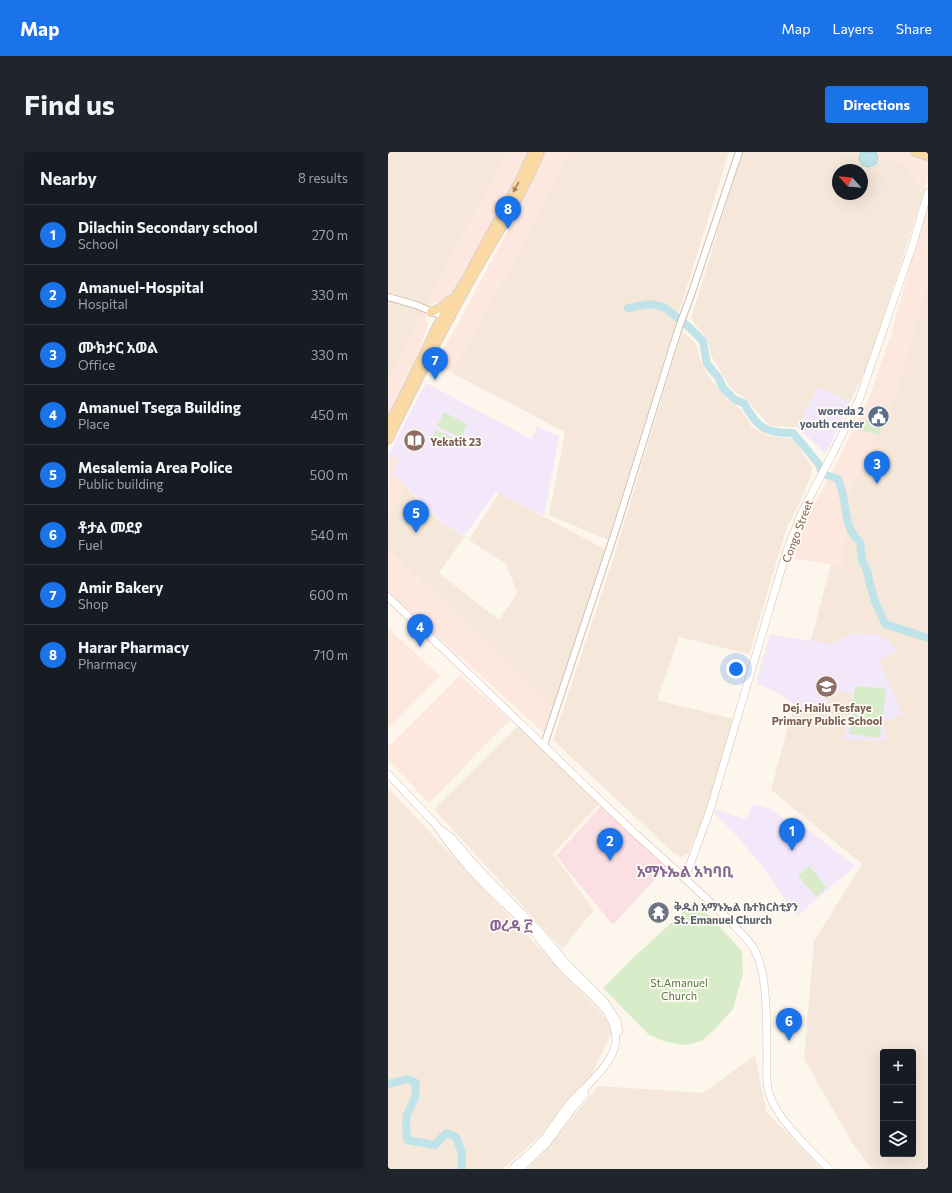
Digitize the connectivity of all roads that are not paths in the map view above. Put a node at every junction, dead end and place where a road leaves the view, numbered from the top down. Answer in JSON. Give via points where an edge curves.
{"nodes":[{"id":1,"x":534,"y":152,"type":"edge"},
{"id":2,"x":540,"y":152,"type":"edge"},
{"id":3,"x":739,"y":152,"type":"edge"},
{"id":4,"x":916,"y":152,"type":"edge"},
{"id":5,"x":928,"y":156,"type":"edge"},
{"id":6,"x":928,"y":162,"type":"edge"},
{"id":7,"x":928,"y":192,"type":"edge"},
{"id":8,"x":455,"y":296,"type":"junction"},
{"id":9,"x":388,"y":297,"type":"edge"},
{"id":10,"x":429,"y":311,"type":"junction"},
{"id":11,"x":447,"y":318,"type":"junction"},
{"id":12,"x":437,"y":326,"type":"junction"},
{"id":13,"x":388,"y":426,"type":"edge"},
{"id":14,"x":388,"y":440,"type":"edge"},
{"id":15,"x":388,"y":597,"type":"edge"},
{"id":16,"x":544,"y":745,"type":"junction"},
{"id":17,"x":388,"y":770,"type":"edge"},
{"id":18,"x":388,"y":774,"type":"edge"},
{"id":19,"x":437,"y":826,"type":"junction"},
{"id":20,"x":446,"y":833,"type":"junction"},
{"id":21,"x":685,"y":878,"type":"junction"},
{"id":22,"x":512,"y":1169,"type":"edge"},
{"id":23,"x":520,"y":1169,"type":"edge"},
{"id":24,"x":829,"y":1169,"type":"edge"}],
"edges":[{"from":1,"to":8,"type":"main road","one_way":true},
{"from":2,"to":11,"type":"main road","via":[[520,195]]},
{"from":3,"to":16,"type":"street","via":[[679,327],[616,529]]},
{"from":4,"to":5,"type":"main road"},
{"from":4,"to":6,"type":"main road"},
{"from":7,"to":21,"type":"main road","name":"Congo Street","via":[[862,392],[802,512],[788,550],[710,810]]},
{"from":8,"to":10,"type":"main road","via":[[442,307]]},
{"from":8,"to":11,"type":"main road"},
{"from":9,"to":10,"type":"street"},
{"from":10,"to":11,"type":"street"},
{"from":10,"to":12,"type":"main road"},
{"from":11,"to":12,"type":"main road"},
{"from":11,"to":14,"type":"main road"},
{"from":12,"to":13,"type":"main road"},
{"from":15,"to":16,"type":"main road"},
{"from":16,"to":21,"type":"main road"},
{"from":17,"to":20,"type":"main road"},
{"from":18,"to":19,"type":"main road"},
{"from":19,"to":20,"type":"main road"},
{"from":19,"to":22,"type":"main road","via":[[471,871],[537,936],[601,1006],[614,1028],[615,1045],[604,1066],[571,1102],[542,1141]]},
{"from":20,"to":23,"type":"main road","via":[[605,1002],[617,1021],[618,1045],[597,1082],[573,1108],[547,1143]]},
{"from":21,"to":24,"type":"main road","via":[[744,936],[759,959],[765,995],[766,1077],[770,1095],[784,1120]]}]}
